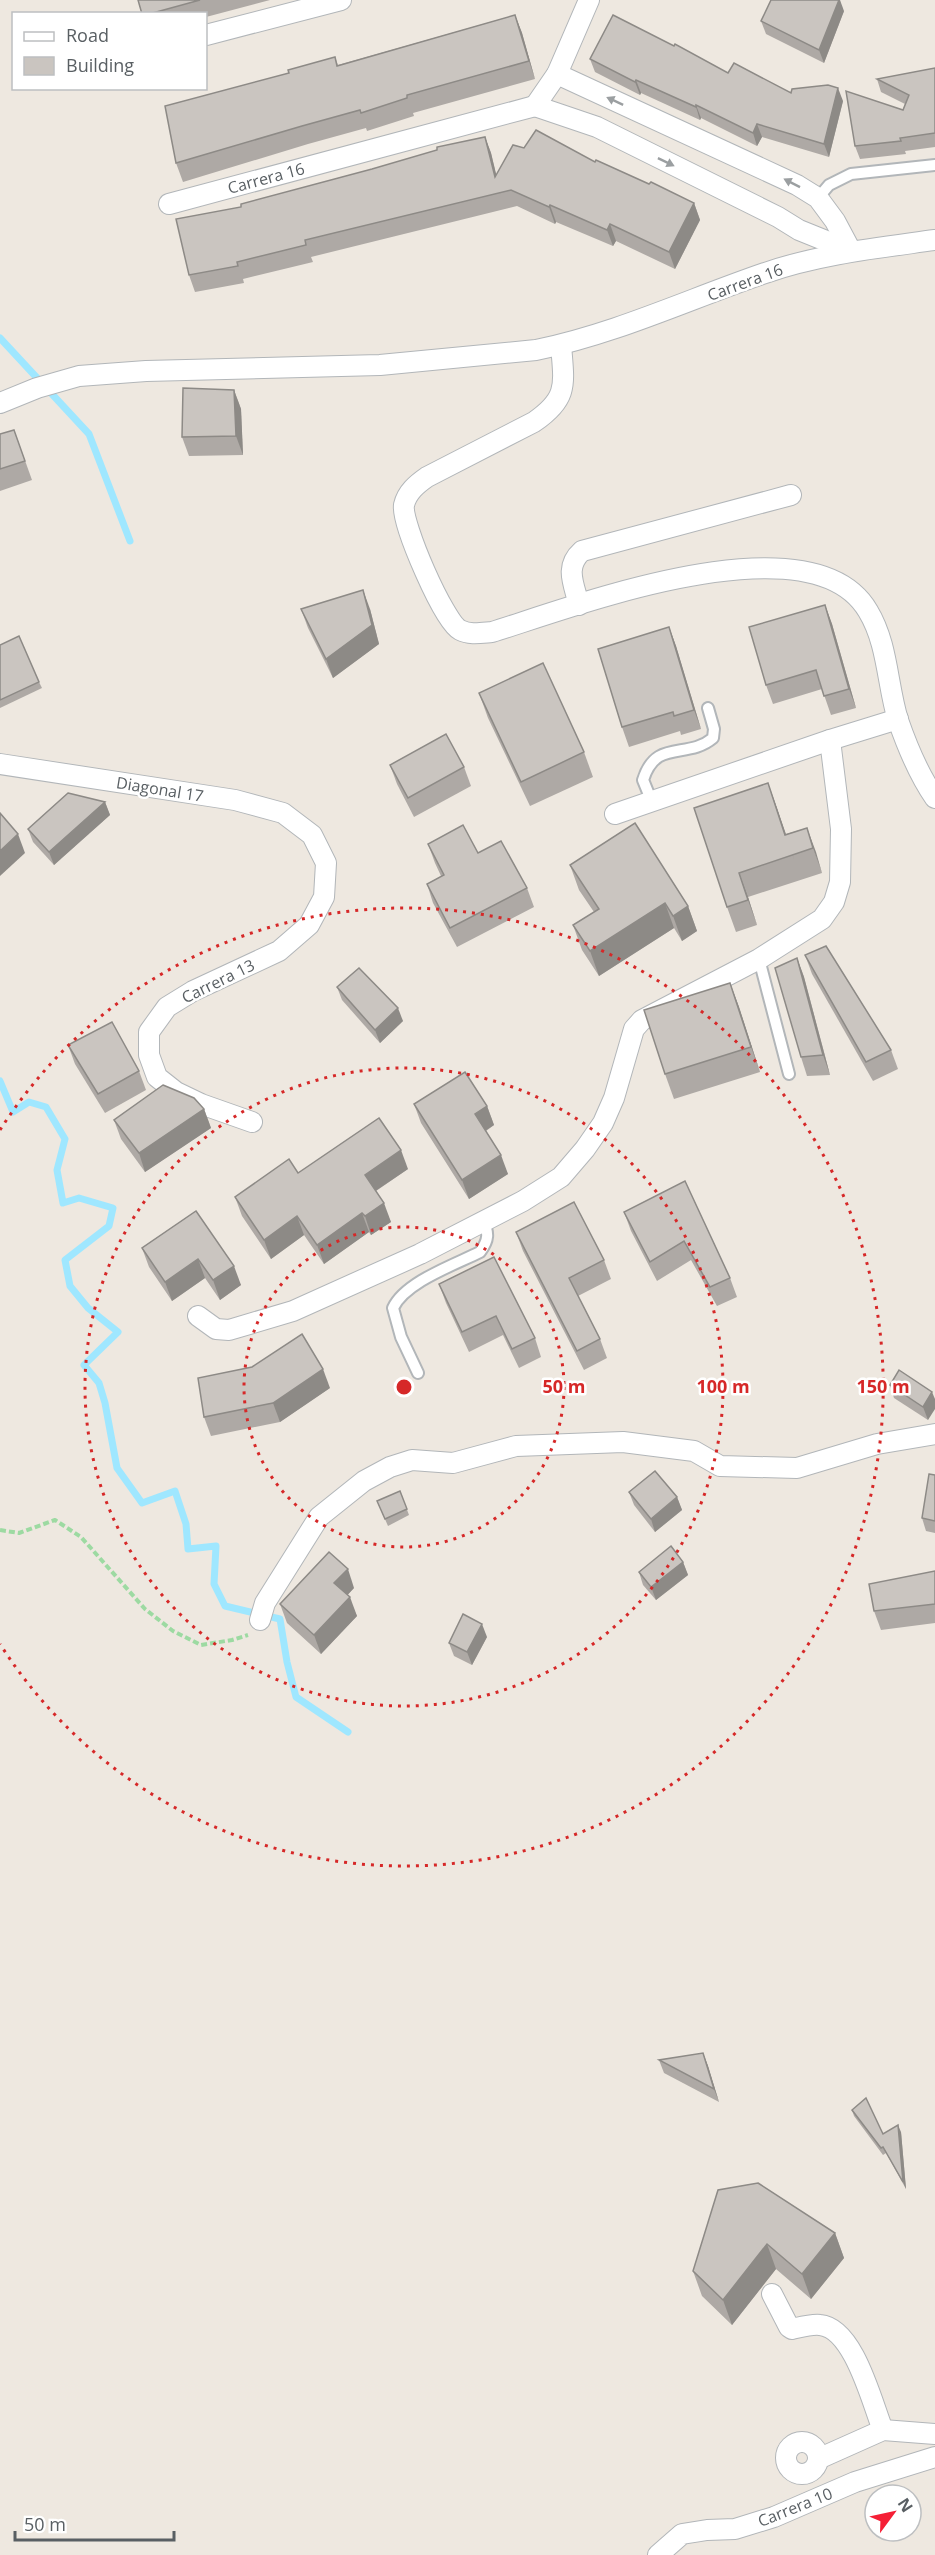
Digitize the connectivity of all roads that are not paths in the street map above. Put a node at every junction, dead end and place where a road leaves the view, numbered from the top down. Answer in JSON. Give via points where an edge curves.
{"nodes":[{"id":1,"x":341,"y":0,"type":"edge"},
{"id":2,"x":589,"y":0,"type":"edge"},
{"id":3,"x":207,"y":35,"type":"edge"},
{"id":4,"x":557,"y":75,"type":"junction"},
{"id":5,"x":536,"y":106,"type":"junction"},
{"id":6,"x":935,"y":165,"type":"edge"},
{"id":7,"x":818,"y":198,"type":"junction"},
{"id":8,"x":169,"y":204,"type":"dead end"},
{"id":9,"x":935,"y":240,"type":"edge"},
{"id":10,"x":851,"y":251,"type":"junction"},
{"id":11,"x":561,"y":345,"type":"junction"},
{"id":12,"x":0,"y":403,"type":"edge"},
{"id":13,"x":791,"y":495,"type":"dead end"},
{"id":14,"x":579,"y":605,"type":"junction"},
{"id":15,"x":708,"y":708,"type":"dead end"},
{"id":16,"x":898,"y":719,"type":"junction"},
{"id":17,"x":830,"y":740,"type":"junction"},
{"id":18,"x":0,"y":764,"type":"edge"},
{"id":19,"x":935,"y":798,"type":"edge"},
{"id":20,"x":652,"y":802,"type":"junction"},
{"id":21,"x":615,"y":814,"type":"dead end"},
{"id":22,"x":312,"y":836,"type":"joint"},
{"id":23,"x":759,"y":959,"type":"junction"},
{"id":24,"x":789,"y":1074,"type":"dead end"},
{"id":25,"x":252,"y":1122,"type":"dead end"},
{"id":26,"x":483,"y":1220,"type":"junction"},
{"id":27,"x":198,"y":1316,"type":"dead end"},
{"id":28,"x":418,"y":1373,"type":"dead end"},
{"id":29,"x":935,"y":1434,"type":"edge"},
{"id":30,"x":260,"y":1620,"type":"road end"},
{"id":31,"x":772,"y":2294,"type":"dead end"},
{"id":32,"x":883,"y":2430,"type":"junction"},
{"id":33,"x":935,"y":2434,"type":"edge"},
{"id":34,"x":935,"y":2457,"type":"edge"},
{"id":35,"x":818,"y":2459,"type":"dead end"},
{"id":36,"x":658,"y":2555,"type":"edge"}],
"edges":[{"from":1,"to":3,"type":"street"},
{"from":2,"to":4,"type":"street"},
{"from":4,"to":5,"type":"street"},
{"from":7,"to":4,"type":"street","one_way":true},
{"from":5,"to":8,"type":"street","name":"Carrera 16"},
{"from":5,"to":10,"type":"street","one_way":true,"via":[[597,128],[799,230]]},
{"from":6,"to":7,"type":"lane","via":[[851,174],[829,185]]},
{"from":7,"to":10,"type":"street"},
{"from":9,"to":10,"type":"street","name":"Carrera 16"},
{"from":10,"to":11,"type":"street","name":"Carrera 16","via":[[765,273]]},
{"from":11,"to":12,"type":"street","name":"Carrera 16","via":[[380,365],[147,370],[79,376]]},
{"from":11,"to":14,"type":"street","via":[[564,380],[560,398],[549,412],[427,477],[413,487],[404,505],[408,534],[447,616],[458,629],[472,634],[492,632]]},
{"from":13,"to":14,"type":"street","via":[[582,551],[573,559],[571,570]]},
{"from":14,"to":16,"type":"street","via":[[656,582],[716,570],[792,570],[828,577],[853,591],[868,610],[881,640]]},
{"from":15,"to":20,"type":"lane","via":[[713,738],[705,745],[659,756],[648,764],[643,780]]},
{"from":16,"to":17,"type":"street"},
{"from":16,"to":19,"type":"street"},
{"from":17,"to":20,"type":"street"},
{"from":17,"to":23,"type":"street","via":[[841,829],[840,882],[834,902],[822,919]]},
{"from":18,"to":22,"type":"street","name":"Diagonal 17","via":[[235,801],[283,813]]},
{"from":20,"to":21,"type":"street"},
{"from":22,"to":25,"type":"street","name":"Carrera 13","via":[[326,863],[324,897],[309,925],[279,951],[167,1007],[149,1032],[149,1055],[157,1077],[201,1104]]},
{"from":23,"to":24,"type":"lane"},
{"from":23,"to":26,"type":"street","via":[[642,1020],[634,1029],[603,1123],[585,1149],[561,1177]]},
{"from":26,"to":27,"type":"street","via":[[420,1254],[293,1311],[229,1330],[216,1329]]},
{"from":26,"to":28,"type":"lane","via":[[487,1242],[480,1252],[414,1285],[398,1298],[393,1308]]},
{"from":29,"to":30,"type":"street","via":[[877,1444],[797,1468],[720,1466],[694,1451],[623,1442],[516,1446],[453,1463],[412,1460],[364,1481],[319,1517],[265,1603]]},
{"from":31,"to":32,"type":"street","via":[[792,2329],[821,2324],[841,2334],[852,2350]]},
{"from":32,"to":33,"type":"street"},
{"from":32,"to":35,"type":"street"},
{"from":34,"to":36,"type":"street","name":"Carrera 10","via":[[855,2482],[774,2517],[735,2529],[682,2534]]}]}
